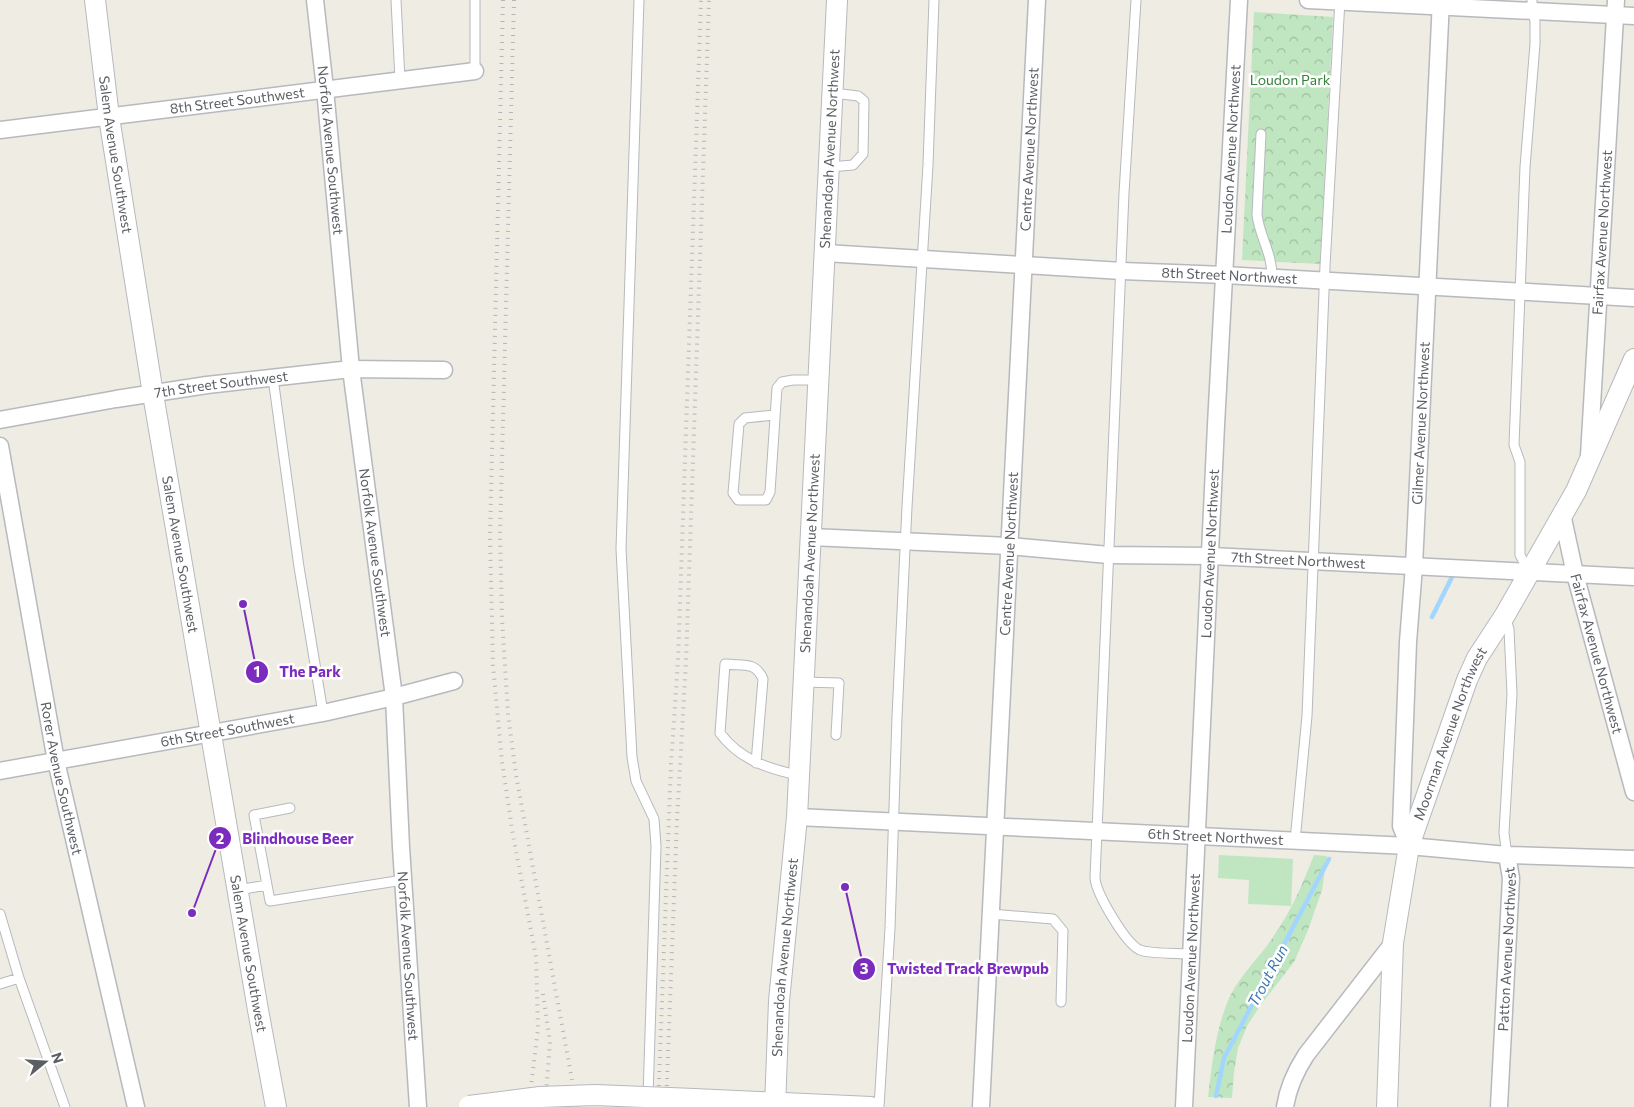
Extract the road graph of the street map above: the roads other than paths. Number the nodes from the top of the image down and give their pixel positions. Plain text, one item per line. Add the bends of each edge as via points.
1 (96, 0) edge
2 (315, 0) edge
3 (396, 0) edge
4 (475, 0) edge
5 (639, 0) edge
6 (837, 0) edge
7 (934, 0) edge
8 (1037, 0) edge
9 (1136, 0) edge
10 (1239, 0) edge
11 (1308, 0) edge
12 (1340, 1) edge
13 (1441, 3) edge
14 (1532, 5) edge
15 (1616, 7) edge
16 (1634, 16) edge
17 (475, 71) joint
18 (400, 80) junction
19 (325, 89) junction
20 (833, 93) junction
21 (109, 117) junction
22 (0, 130) edge
23 (1261, 134) dead end
24 (829, 166) junction
25 (825, 253) junction
26 (922, 258) junction
27 (1022, 265) junction
28 (1122, 271) junction
29 (1225, 275) junction
30 (1272, 277) junction
31 (1325, 280) junction
32 (1427, 287) junction
33 (1519, 292) junction
34 (1598, 296) junction
35 (1634, 298) edge
36 (1634, 359) edge
37 (351, 368) junction
38 (444, 370) dead end
39 (272, 378) junction
40 (818, 380) junction
41 (153, 394) junction
42 (775, 414) junction
43 (0, 420) edge
44 (0, 446) edge
45 (1588, 466) junction
46 (1562, 514) junction
47 (811, 537) junction
48 (906, 541) junction
49 (1009, 546) junction
50 (1109, 555) junction
51 (1210, 556) junction
52 (1314, 561) junction
53 (1414, 566) junction
54 (1529, 572) junction
55 (1575, 574) junction
56 (1634, 577) edge
57 (1505, 615) junction
58 (454, 681) dead end
59 (803, 682) junction
60 (394, 697) junction
61 (323, 713) junction
62 (211, 734) junction
63 (836, 735) dead end
64 (56, 761) junction
65 (756, 763) junction
66 (0, 771) edge
67 (798, 776) junction
68 (1634, 792) edge
69 (290, 808) dead end
70 (797, 817) junction
71 (895, 820) junction
72 (996, 825) junction
73 (1096, 830) junction
74 (1197, 836) junction
75 (1295, 841) junction
76 (1409, 846) junction
77 (1507, 855) junction
78 (1634, 859) edge
79 (403, 880) junction
80 (266, 885) junction
81 (238, 890) junction
82 (0, 914) edge
83 (991, 914) junction
84 (1393, 944) junction
85 (1191, 954) junction
86 (19, 978) junction
87 (0, 984) edge
88 (1061, 1002) dead end
89 (775, 1105) edge
90 (466, 1106) edge
91 (65, 1107) edge
92 (136, 1107) edge
93 (276, 1107) edge
94 (418, 1107) edge
95 (648, 1107) edge
96 (872, 1107) edge
97 (879, 1107) edge
98 (981, 1107) edge
99 (1184, 1107) edge
100 (1285, 1107) edge
101 (1388, 1107) edge
102 (1499, 1107) edge

1 - 21 street, Salem Avenue Southwest
2 - 19 street, Norfolk Avenue Southwest
3 - 18 lane
4 - 17 lane
5 - 95 lane via 622,549 632,757 636,780 654,819 656,846
6 - 20 street, Shenandoah Avenue Northwest
7 - 26 lane
8 - 27 street, Centre Avenue Northwest
9 - 28 lane
10 - 29 street, Loudon Avenue Northwest
11 - 12 street
12 - 13 street
12 - 31 lane
13 - 14 street
13 - 32 street, Gilmer Avenue Northwest
14 - 15 street
14 - 33 lane via 1535,44
15 - 16 street
15 - 34 street, Fairfax Avenue Northwest
17 - 18 street, 8th Street Southwest
18 - 19 street, 8th Street Southwest
19 - 21 street, 8th Street Southwest
19 - 37 street, Norfolk Avenue Southwest
20 - 24 street, Shenandoah Avenue Northwest
20 - 24 lane via 858,96 864,101 863,154 853,165
21 - 22 street, 8th Street Southwest
21 - 41 street, Salem Avenue Southwest
23 - 30 lane via 1257,215 1272,264
24 - 25 street, Shenandoah Avenue Northwest
25 - 26 street, 8th Street Northwest
25 - 40 street, Shenandoah Avenue Northwest
26 - 27 street, 8th Street Northwest
26 - 48 lane
27 - 28 street, 8th Street Northwest
27 - 49 street, Centre Avenue Northwest
28 - 29 street, 8th Street Northwest
28 - 50 lane
29 - 30 street, 8th Street Northwest
29 - 51 street, Loudon Avenue Northwest
30 - 31 street, 8th Street Northwest
31 - 32 street, 8th Street Northwest
31 - 52 lane
32 - 33 street, 8th Street Northwest
32 - 53 street, Gilmer Avenue Northwest
33 - 34 street, 8th Street Northwest
33 - 54 lane via 1514,445 1520,462 1520,555
34 - 35 street, 8th Street Northwest
34 - 45 street, Fairfax Avenue Northwest
36 - 45 street, Moorman Avenue Northwest
37 - 38 street, 7th Street Southwest
37 - 39 street, 7th Street Southwest
37 - 60 street, Norfolk Avenue Southwest
39 - 41 street, 7th Street Southwest
39 - 61 lane
40 - 42 lane via 782,382 777,388
40 - 47 street, Shenandoah Avenue Northwest
41 - 43 street, 7th Street Southwest
41 - 62 street, Salem Avenue Southwest
42 - 42 lane via 744,418 739,424 733,493 738,500 766,500 770,492
44 - 64 street, Rorer Avenue Southwest
45 - 46 street, Moorman Avenue Northwest
46 - 54 street, Moorman Avenue Northwest
46 - 55 street, Fairfax Avenue Northwest
47 - 48 street, 7th Street Northwest
47 - 59 street, Shenandoah Avenue Northwest
48 - 49 street, 7th Street Northwest
48 - 71 lane
49 - 50 street, 7th Street Northwest
49 - 72 street, Centre Avenue Northwest
50 - 51 street, 7th Street Northwest
50 - 73 lane
51 - 52 street, 7th Street Northwest
51 - 74 street, Loudon Avenue Northwest
52 - 53 street, 7th Street Northwest
52 - 75 lane via 1307,716
53 - 54 street, 7th Street Northwest
53 - 76 street, Gilmer Avenue Northwest via 1401,826
54 - 55 street, 7th Street Northwest
54 - 57 street, Moorman Avenue Northwest
55 - 56 street, 7th Street Northwest
55 - 68 street, Fairfax Avenue Northwest
57 - 76 street, Moorman Avenue Northwest via 1467,680
57 - 77 lane, Patton Avenue Northwest via 1512,667 1504,833
58 - 60 street, 6th Street Southwest
59 - 63 lane via 839,683
59 - 67 street, Shenandoah Avenue Northwest
60 - 61 street, 6th Street Southwest
60 - 79 street, Norfolk Avenue Southwest
61 - 62 street, 6th Street Southwest
62 - 64 street, 6th Street Southwest
62 - 81 street, Salem Avenue Southwest
64 - 66 street, 6th Street Southwest
64 - 92 street, Rorer Avenue Southwest
65 - 65 lane via 728,744 720,733 725,664 754,666 763,679
65 - 67 lane
67 - 70 street, Shenandoah Avenue Northwest
69 - 80 lane via 254,815
70 - 71 street, 6th Street Northwest
70 - 89 street, Shenandoah Avenue Northwest via 779,1001
71 - 72 street, 6th Street Northwest
71 - 97 lane
72 - 73 street, 6th Street Northwest
72 - 83 street, Centre Avenue Northwest
73 - 74 street, 6th Street Northwest
73 - 85 lane via 1096,885 1127,940 1142,951
74 - 75 street, 6th Street Northwest
74 - 85 street, Loudon Avenue Northwest
75 - 76 street, 6th Street Northwest
76 - 77 street, 6th Street Northwest
76 - 84 street, Moorman Avenue Northwest
77 - 78 street, 6th Street Northwest
77 - 102 street, Patton Avenue Northwest via 1511,878
79 - 80 lane via 270,902
79 - 94 street, Norfolk Avenue Southwest
80 - 81 lane
81 - 93 street, Salem Avenue Southwest
82 - 86 lane
83 - 88 lane via 1053,919 1063,931
83 - 98 street, Centre Avenue Northwest
84 - 100 street, Moorman Avenue Northwest via 1306,1055 1289,1088
84 - 101 street
85 - 99 street, Loudon Avenue Northwest
86 - 87 lane
86 - 91 lane
89 - 90 street, bridge via 595,1095 540,1097
89 - 96 street

